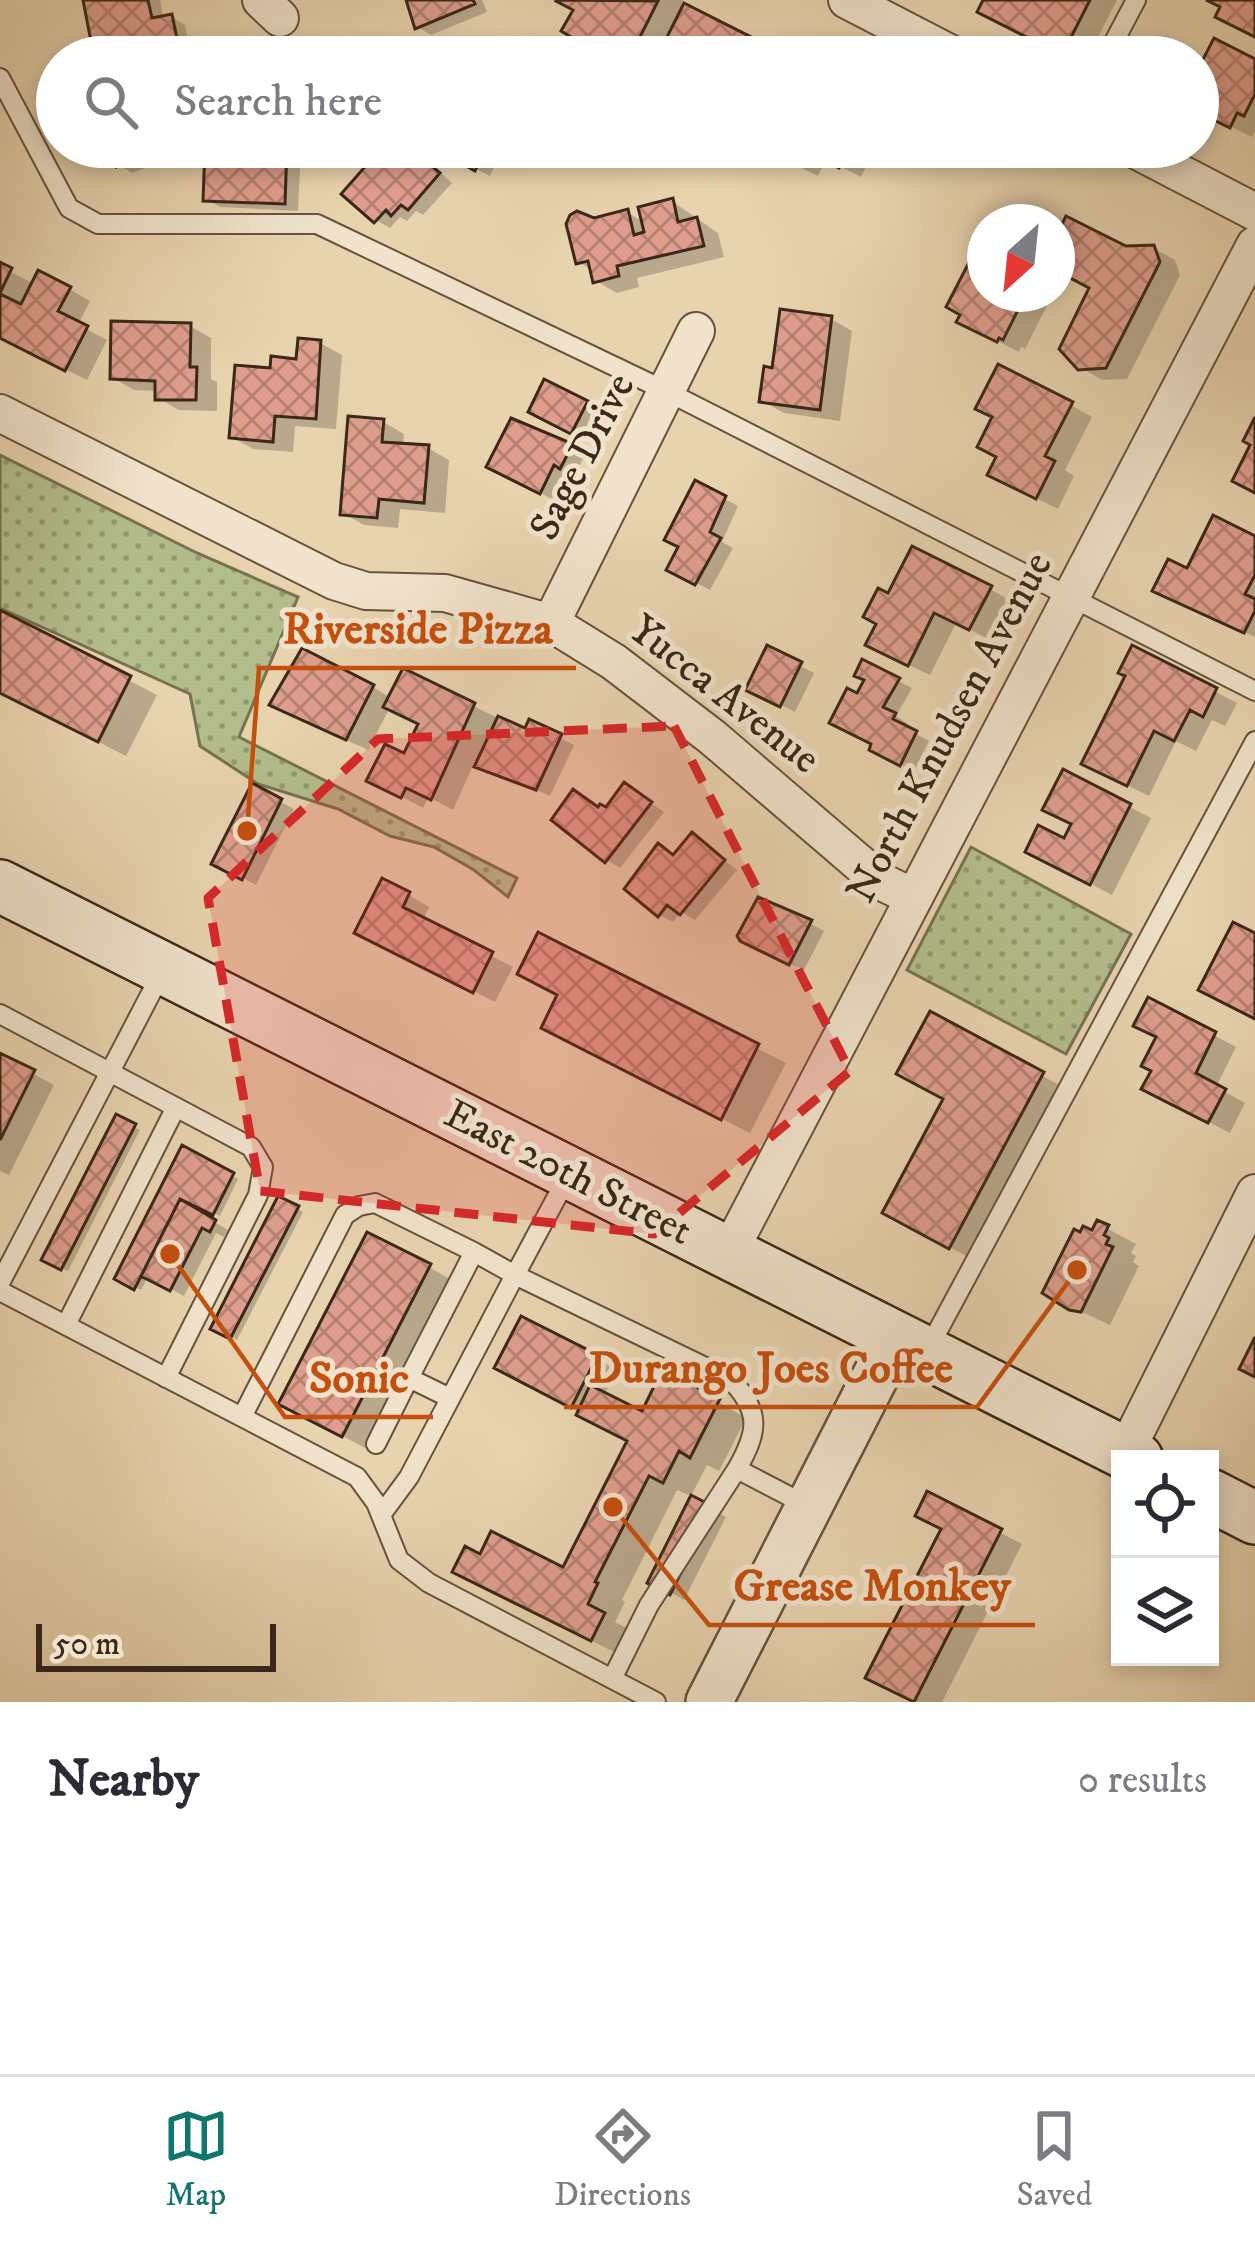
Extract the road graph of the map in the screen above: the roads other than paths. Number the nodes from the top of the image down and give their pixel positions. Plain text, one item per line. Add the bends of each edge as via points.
1 (847, 0) edge
2 (1136, 0) edge
3 (903, 13) edge
4 (931, 36) edge
5 (1117, 36) edge
6 (0, 78) edge
7 (36, 146) edge
8 (48, 168) edge
9 (1170, 168) edge
10 (1255, 212) edge
11 (1255, 245) edge
12 (696, 331) dead end
13 (666, 391) junction
14 (0, 413) edge
15 (1070, 596) junction
16 (551, 623) junction
17 (1255, 692) edge
18 (1255, 741) edge
19 (0, 886) edge
20 (913, 897) junction
21 (164, 969) junction
22 (0, 1014) edge
23 (110, 1072) junction
24 (176, 1107) junction
25 (569, 1174) junction
26 (1255, 1193) edge
27 (0, 1234) edge
28 (20, 1244) junction
29 (474, 1252) junction
30 (728, 1254) junction
31 (515, 1275) junction
32 (0, 1287) edge
33 (66, 1325) junction
34 (910, 1345) junction
35 (166, 1378) junction
36 (409, 1378) junction
37 (450, 1398) junction
38 (242, 1417) junction
39 (376, 1444) dead end
40 (1119, 1450) edge
41 (1134, 1450) edge
42 (737, 1469) junction
43 (1219, 1500) edge
44 (809, 1507) junction
45 (381, 1515) junction
46 (1255, 1518) edge
47 (612, 1679) junction
48 (656, 1702) edge
49 (709, 1702) edge

1 - 3 street
2 - 5 lane
3 - 4 street
6 - 7 lane
8 - 13 lane via 69,208 98,224 317,224
9 - 10 street
11 - 15 street, North Knudsen Avenue
12 - 13 street, Sage Drive
13 - 15 lane
13 - 16 street, Sage Drive
14 - 16 street, Yucca Avenue via 334,581 445,593
15 - 17 lane
15 - 20 street, North Knudsen Avenue
16 - 20 street, Yucca Avenue via 712,737 880,881
18 - 34 lane
19 - 21 main road, East 20th Street
20 - 30 street, North Knudsen Avenue
21 - 23 lane
21 - 25 main road, East 20th Street
22 - 23 lane
23 - 24 lane
23 - 28 lane
24 - 33 lane
24 - 35 lane via 250,1147 263,1167 258,1195
25 - 30 main road, East 20th Street
25 - 31 lane
26 - 41 street
27 - 28 lane
28 - 32 lane
29 - 31 lane
29 - 36 lane
29 - 38 lane via 375,1203 346,1215
30 - 34 main road, East 20th Street
31 - 37 lane
31 - 42 lane via 730,1379 754,1417 753,1442
32 - 33 lane
33 - 35 lane
34 - 40 main road, East 20th Street
34 - 44 street
35 - 38 lane
36 - 37 lane
36 - 39 lane
37 - 45 lane
38 - 45 lane via 357,1477
42 - 44 lane
42 - 47 lane via 649,1605
43 - 46 main road
44 - 49 street
45 - 47 lane via 399,1560 429,1583
47 - 48 lane

